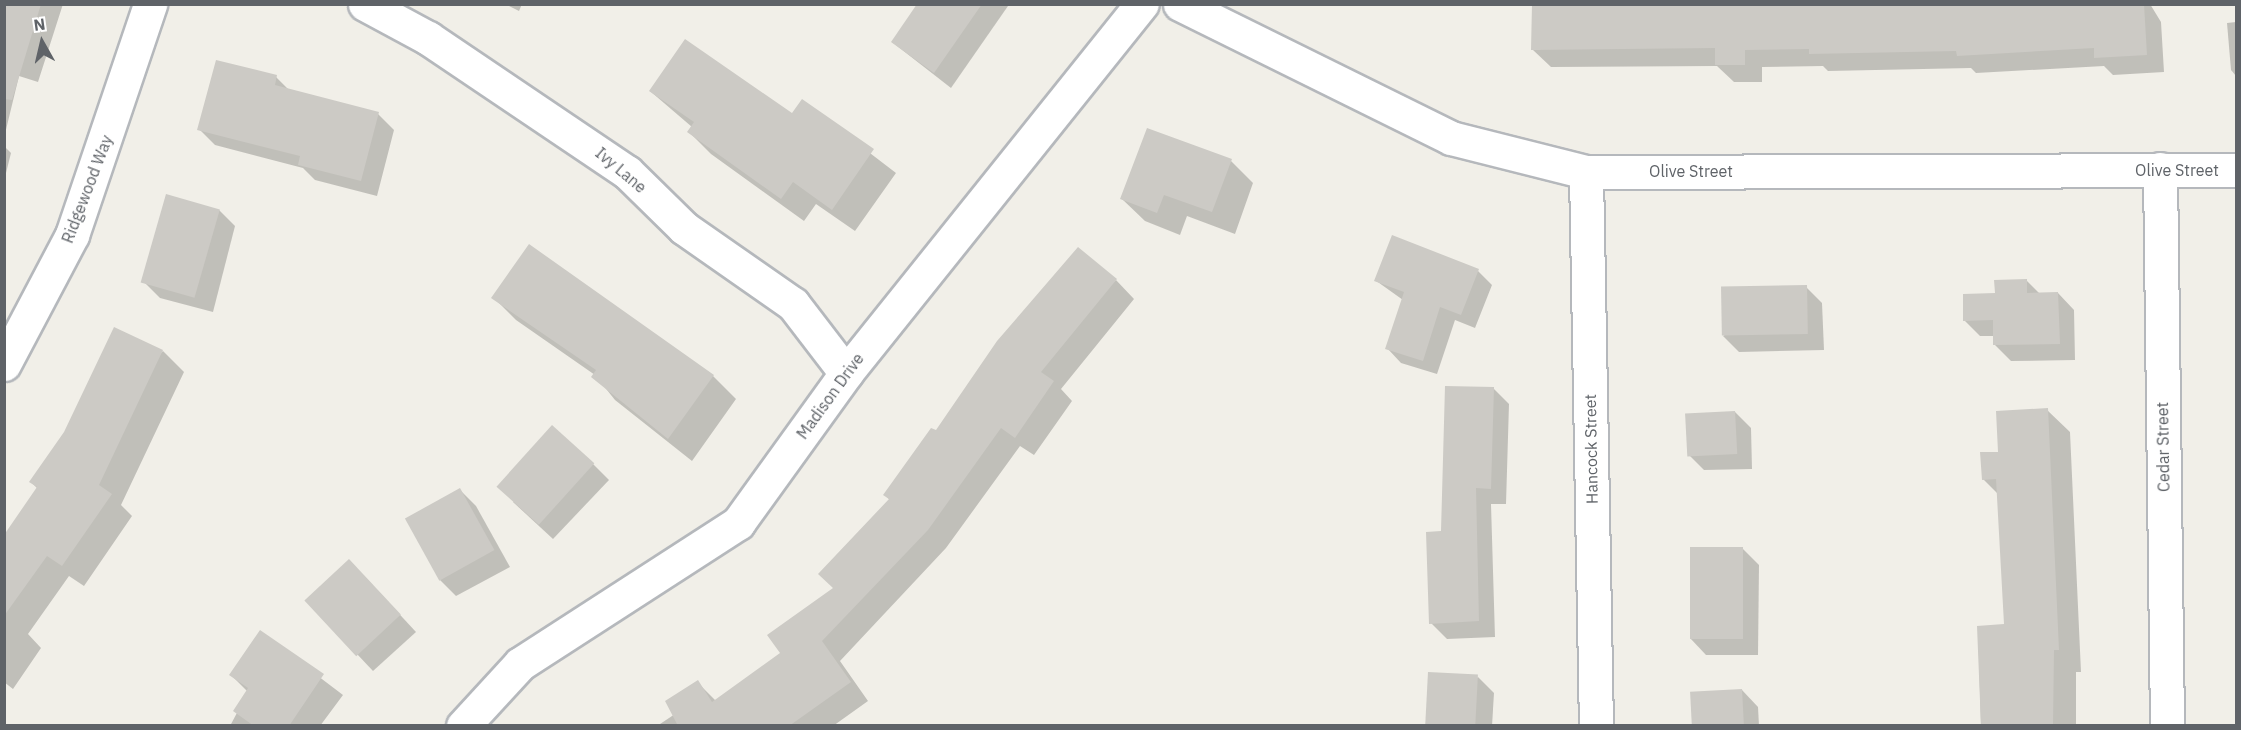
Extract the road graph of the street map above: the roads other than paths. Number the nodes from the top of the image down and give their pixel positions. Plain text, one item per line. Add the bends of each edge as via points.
1 (150, 4) edge
2 (365, 4) edge
3 (1143, 4) edge
4 (1180, 4) edge
5 (2160, 169) junction
6 (2236, 170) edge
7 (1586, 172) junction
8 (4, 364) edge
9 (846, 373) junction
10 (463, 726) edge
11 (1596, 726) edge
12 (2167, 726) edge

1 - 8 street, Ridgewood Way via 72,235
2 - 9 street, Ivy Lane via 448,51 627,171 684,228 793,304
3 - 9 street, Madison Drive
4 - 7 street, Olive Street via 1451,138
5 - 6 street, Olive Street
5 - 7 street, Olive Street
5 - 12 street, Cedar Street
7 - 11 street, Hancock Street
9 - 10 street, Madison Drive via 738,524 520,664

